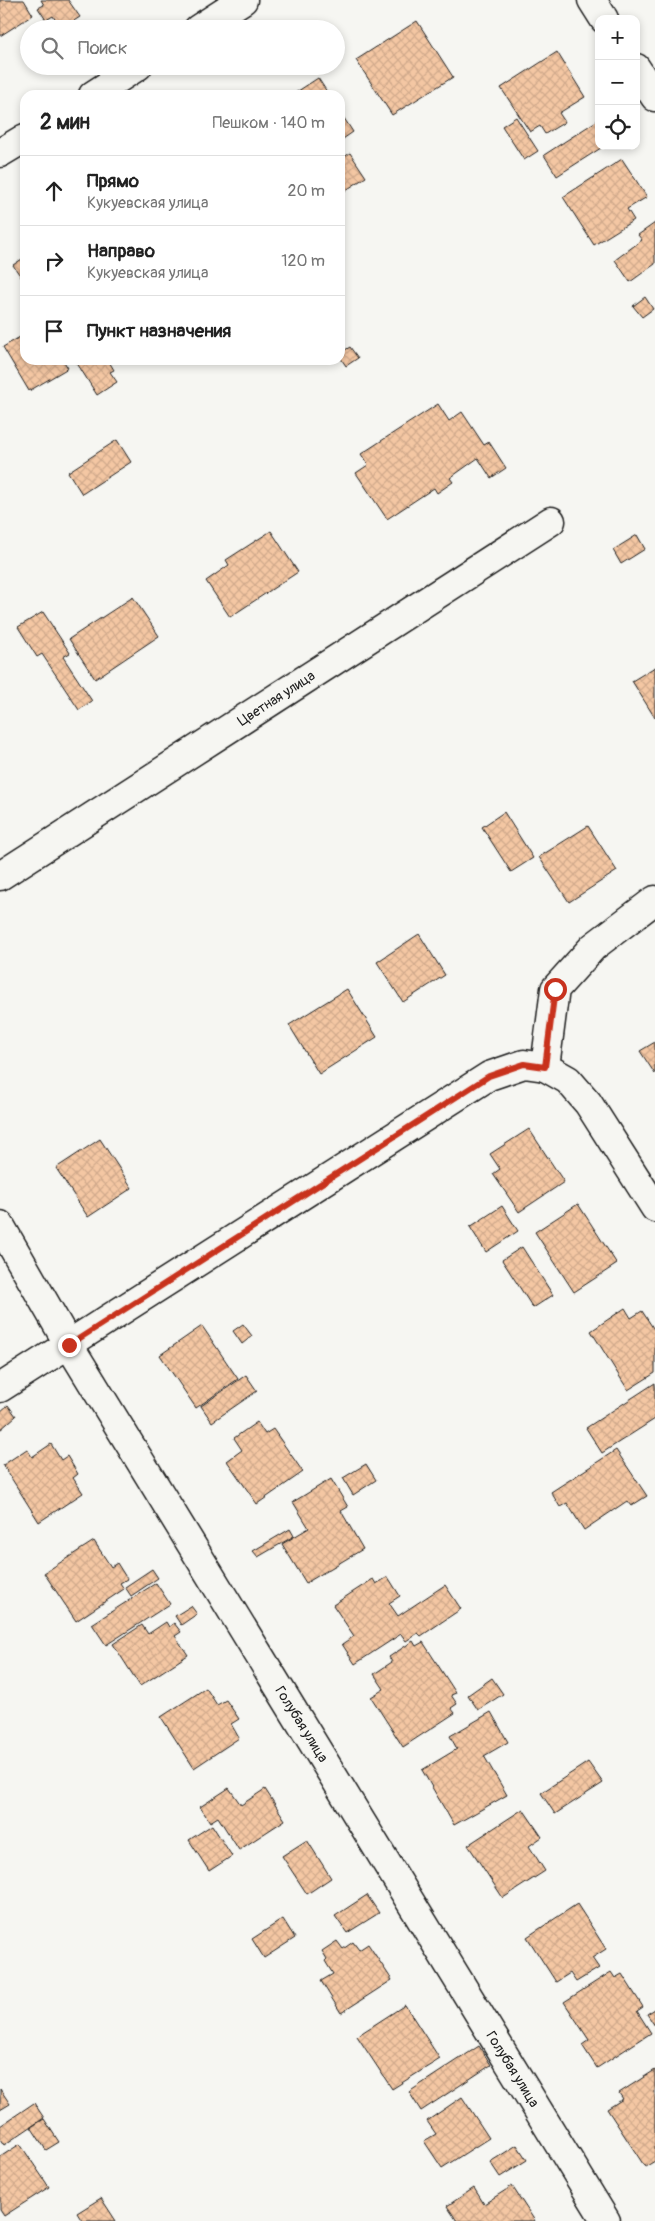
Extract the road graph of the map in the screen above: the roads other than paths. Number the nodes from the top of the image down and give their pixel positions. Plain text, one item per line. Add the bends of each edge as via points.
1 (243, 0) edge
2 (592, 0) edge
3 (601, 15) edge
4 (212, 20) edge
5 (640, 74) edge
6 (124, 75) edge
7 (101, 90) edge
8 (655, 97) edge
9 (20, 141) edge
10 (0, 153) edge
11 (551, 522) dead end
12 (0, 876) edge
13 (655, 900) edge
14 (545, 1067) junction
15 (655, 1208) edge
16 (0, 1225) edge
17 (69, 1345) junction
18 (0, 1388) edge
19 (606, 2221) edge

1 - 4 street
2 - 3 street
5 - 8 street
6 - 7 street
9 - 10 street
11 - 12 street, Цветная улица
13 - 14 street via 593,947 555,989
14 - 15 street via 568,1080 588,1103
14 - 17 street via 524,1064 489,1076
16 - 17 street, Голубая улица
17 - 18 street
17 - 19 street, Голубая улица

